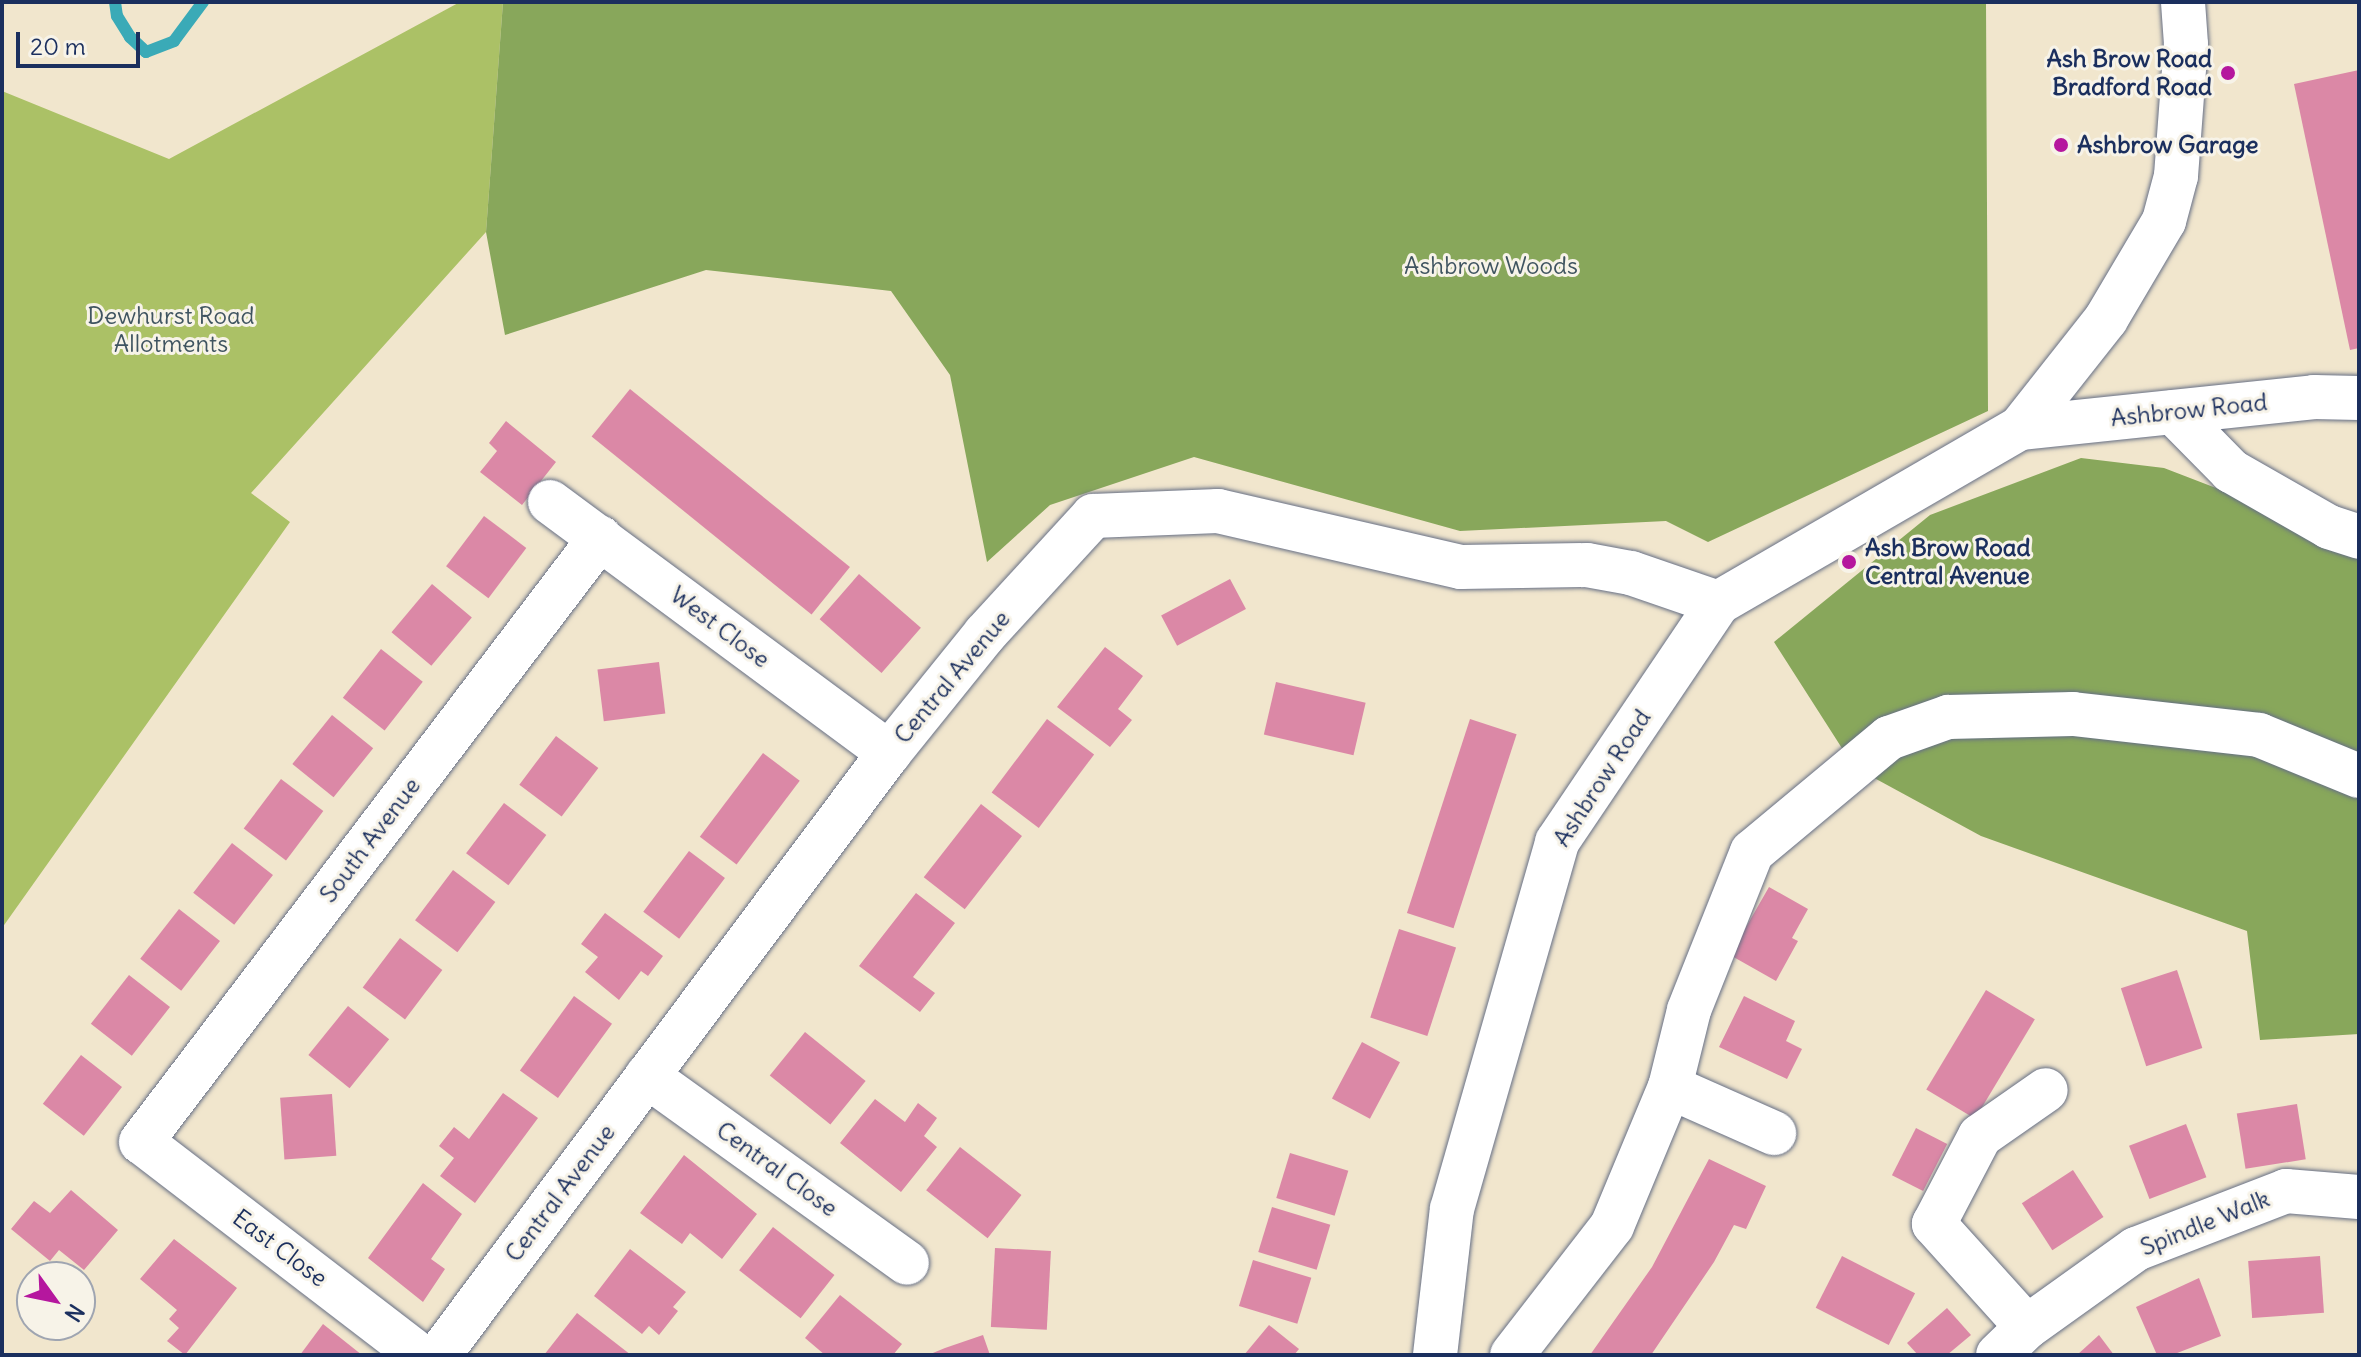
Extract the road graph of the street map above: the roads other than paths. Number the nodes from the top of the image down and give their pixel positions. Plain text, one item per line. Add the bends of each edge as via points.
1 (2183, 2) edge
2 (2359, 398) edge
3 (2173, 412) junction
4 (2020, 428) junction
5 (550, 502) dead end
6 (2359, 537) edge
7 (600, 538) junction
8 (1718, 603) junction
9 (889, 753) junction
10 (2359, 776) edge
11 (647, 1076) junction
12 (1670, 1087) junction
13 (2046, 1090) dead end
14 (1774, 1133) dead end
15 (141, 1142) joint
16 (2359, 1197) edge
17 (907, 1263) dead end
18 (2013, 1341) edge
19 (419, 1355) edge
20 (439, 1355) edge
21 (1435, 1355) edge
22 (1512, 1355) edge

1 - 4 street, Ashbrow Road via 2186,44 2176,176 2164,221 2106,319
2 - 3 street, Ashbrow Road via 2314,397
3 - 4 street, Ashbrow Road
3 - 6 street via 2231,471 2329,527
4 - 8 street, Ashbrow Road
5 - 7 street, West Close
7 - 9 street, West Close
7 - 15 street, South Avenue
8 - 9 street, Central Avenue via 1631,573 1587,565 1461,567 1218,511 1093,516 985,634
8 - 21 street, Ashbrow Road via 1557,842 1452,1209
9 - 11 street, Central Avenue
10 - 12 street via 2259,735 2073,714 1948,717 1889,738 1752,852 1689,1010
11 - 17 street, Central Close
11 - 20 street, Central Avenue
12 - 14 street
12 - 22 street via 1612,1226
13 - 18 street, Spindle Walk via 1980,1136 1934,1224
15 - 19 street, East Close
16 - 18 street, Spindle Walk via 2286,1191 2136,1249

